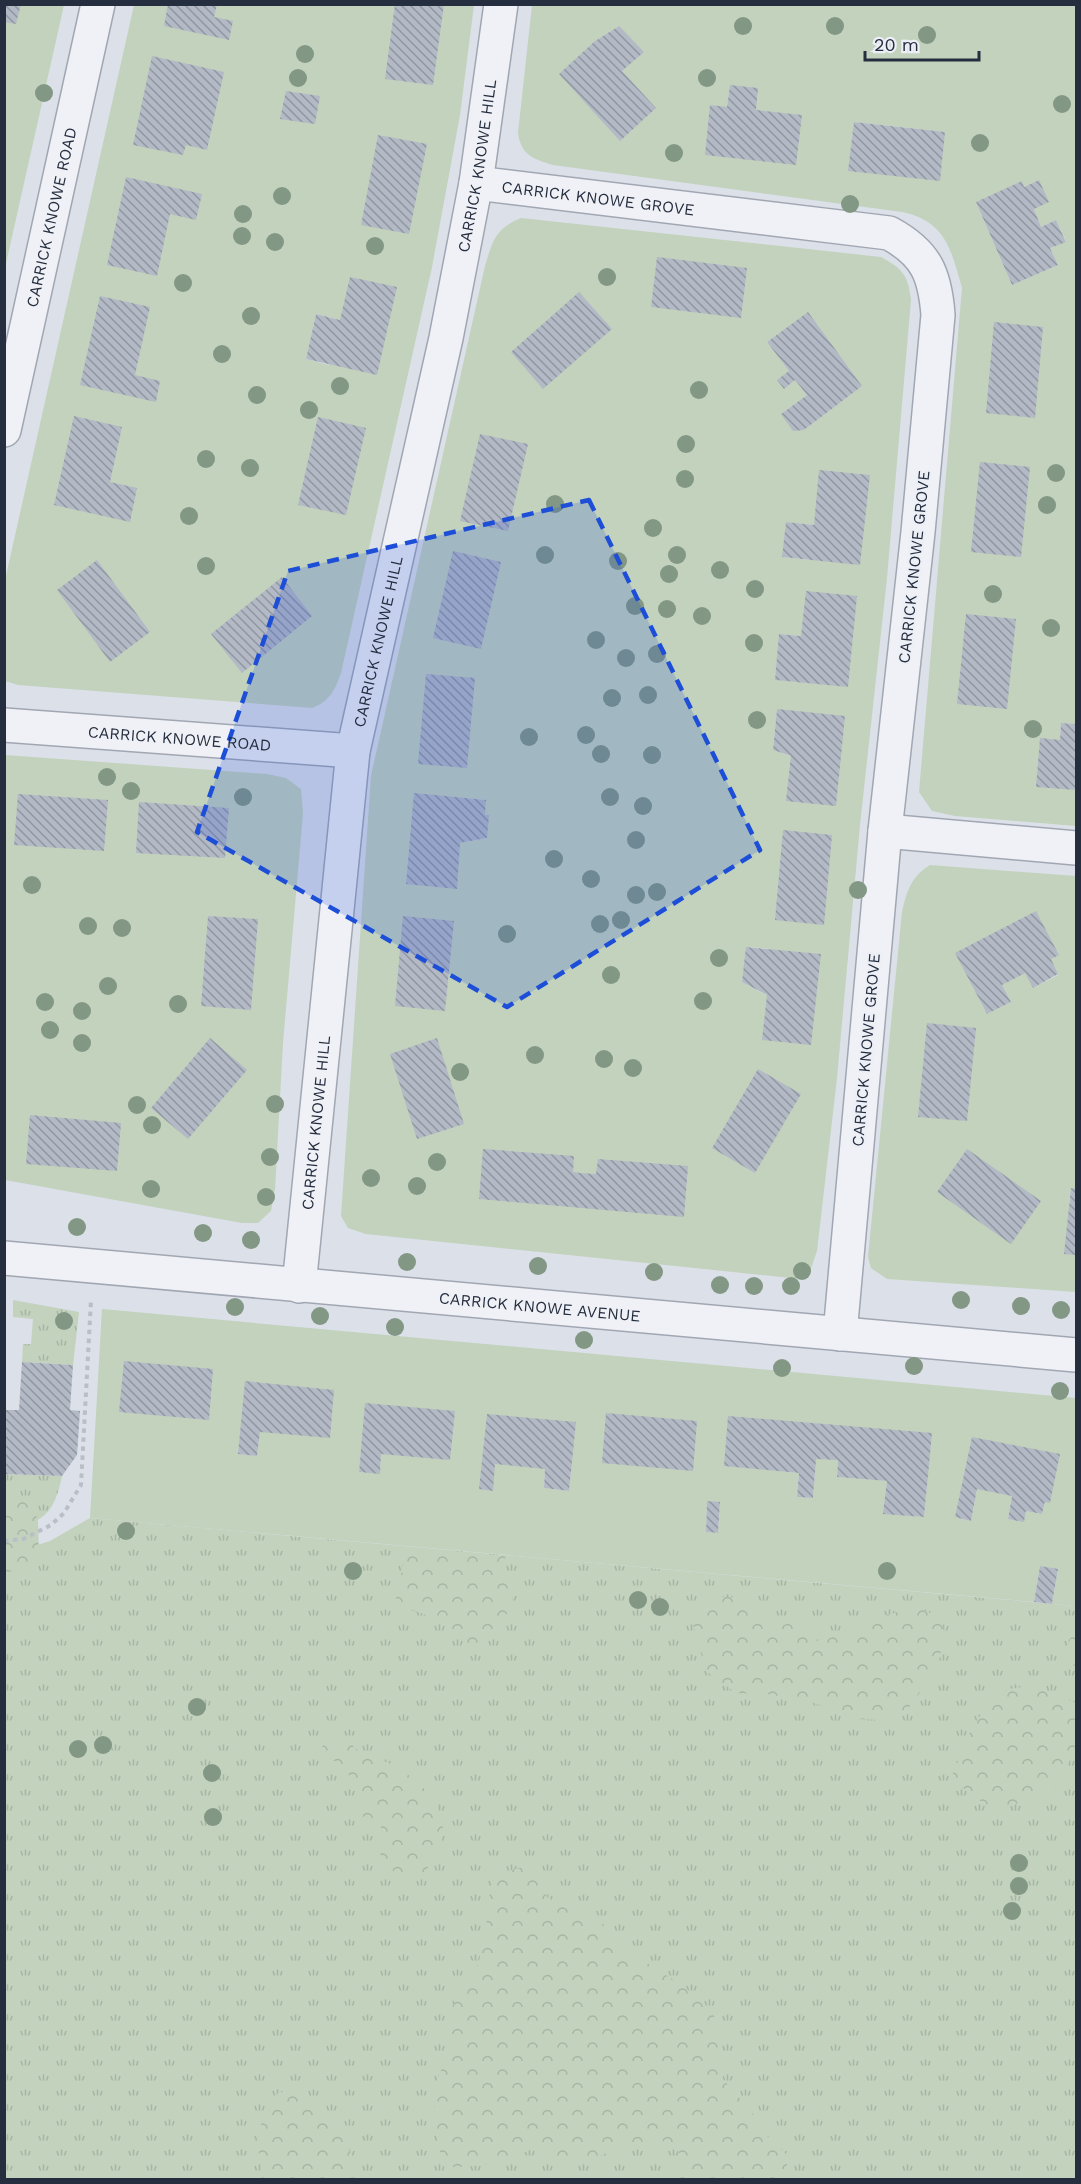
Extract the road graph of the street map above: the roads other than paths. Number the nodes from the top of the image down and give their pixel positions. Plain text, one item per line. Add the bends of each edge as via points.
1 (98, 4) edge
2 (501, 4) edge
3 (476, 183) junction
4 (4, 430) edge
5 (4, 725) edge
6 (352, 751) junction
7 (885, 831) junction
8 (1077, 848) edge
9 (4, 1258) edge
10 (299, 1286) junction
11 (840, 1334) junction
12 (1077, 1355) edge

1 - 4 street, CARRICK KNOWE ROAD
2 - 3 street, CARRICK KNOWE HILL
3 - 6 street, CARRICK KNOWE HILL via 446,338
3 - 7 street, CARRICK KNOWE GROVE via 889,232 915,251 926,265 936,286 938,315
5 - 6 street, CARRICK KNOWE ROAD
6 - 10 street, CARRICK KNOWE HILL
7 - 8 street
7 - 11 street, CARRICK KNOWE GROVE
9 - 10 street, CARRICK KNOWE AVENUE
10 - 11 street, CARRICK KNOWE AVENUE
11 - 12 street, CARRICK KNOWE AVENUE

